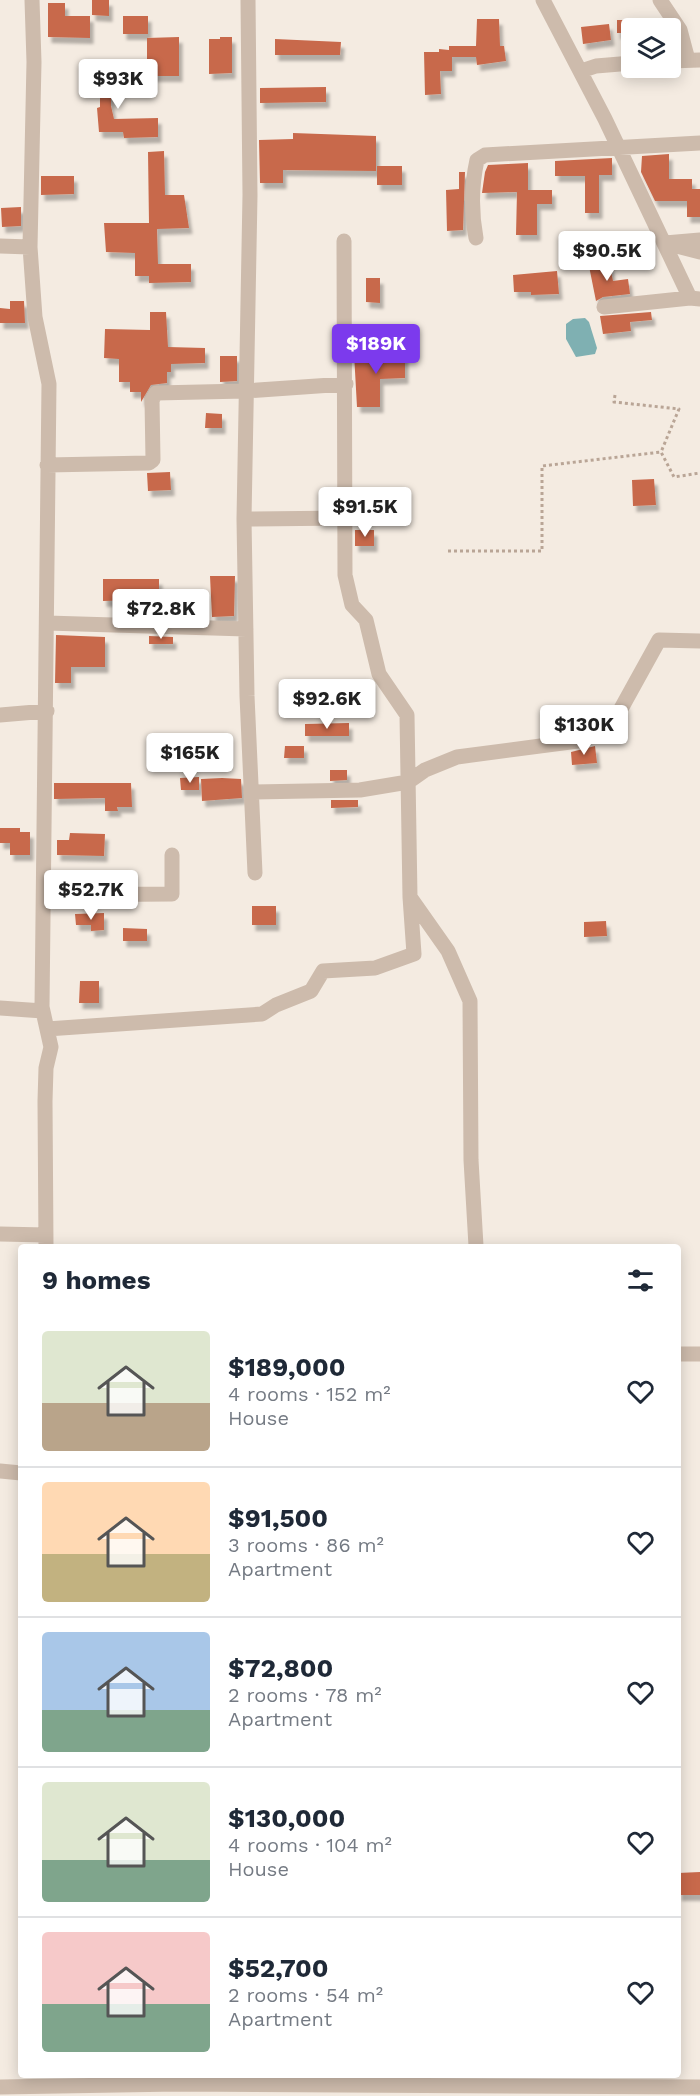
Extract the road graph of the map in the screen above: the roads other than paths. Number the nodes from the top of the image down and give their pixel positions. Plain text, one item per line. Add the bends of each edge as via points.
1 (32, 0) edge
2 (248, 0) edge
3 (543, 0) edge
4 (660, 0) edge
5 (694, 60) edge
6 (621, 64) edge
7 (581, 71) junction
8 (700, 143) edge
9 (618, 146) junction
10 (477, 238) dead end
11 (700, 240) edge
12 (344, 241) dead end
13 (664, 243) junction
14 (0, 246) edge
15 (30, 247) junction
16 (700, 252) edge
17 (695, 298) edge
18 (604, 307) dead end
19 (346, 384) junction
20 (245, 391) junction
21 (47, 465) junction
22 (346, 518) junction
23 (244, 519) junction
24 (47, 623) junction
25 (246, 629) junction
26 (700, 641) edge
27 (46, 711) junction
28 (0, 715) edge
29 (408, 782) junction
30 (251, 792) junction
31 (172, 855) dead end
32 (255, 873) dead end
33 (45, 895) junction
34 (411, 897) junction
35 (0, 1008) edge
36 (43, 1011) junction
37 (47, 1029) junction
38 (0, 1234) edge
39 (46, 1241) edge
40 (476, 1244) edge
41 (681, 1354) edge
42 (700, 1354) edge
43 (0, 1471) edge
44 (18, 1473) edge
45 (45, 2080) edge
46 (104, 2080) edge
47 (291, 2080) edge
48 (489, 2085) edge
49 (0, 2087) edge
50 (700, 2087) edge

1 - 15 street
2 - 20 street via 250,195
3 - 7 street
4 - 5 street
6 - 7 street
7 - 9 street
8 - 9 street
9 - 10 street via 485,155 477,160 472,215
9 - 13 street
11 - 13 street
12 - 19 street
13 - 16 street
13 - 17 street
14 - 15 street
15 - 21 street via 35,317 49,384
17 - 18 street
19 - 20 street
19 - 22 street
20 - 21 street via 156,393 153,460 149,463
20 - 23 street
21 - 24 street
22 - 23 street
22 - 29 street via 347,585 352,604 366,620 379,674 406,715
23 - 25 street
24 - 25 street
24 - 27 street
25 - 30 street
26 - 29 street via 658,640 617,716 599,733 578,741 457,757
27 - 28 street
27 - 33 street
29 - 30 street via 360,790
29 - 34 street
30 - 32 street
31 - 33 street via 172,894
33 - 36 street
34 - 37 street via 414,954 375,968 323,971 311,991 262,1014
34 - 40 street via 448,951 470,1001
35 - 36 street
36 - 37 street
37 - 39 street via 51,1047 46,1068
38 - 39 street
41 - 42 street
43 - 44 street
45 - 46 street
45 - 49 street
46 - 47 street
47 - 48 street
48 - 50 street

